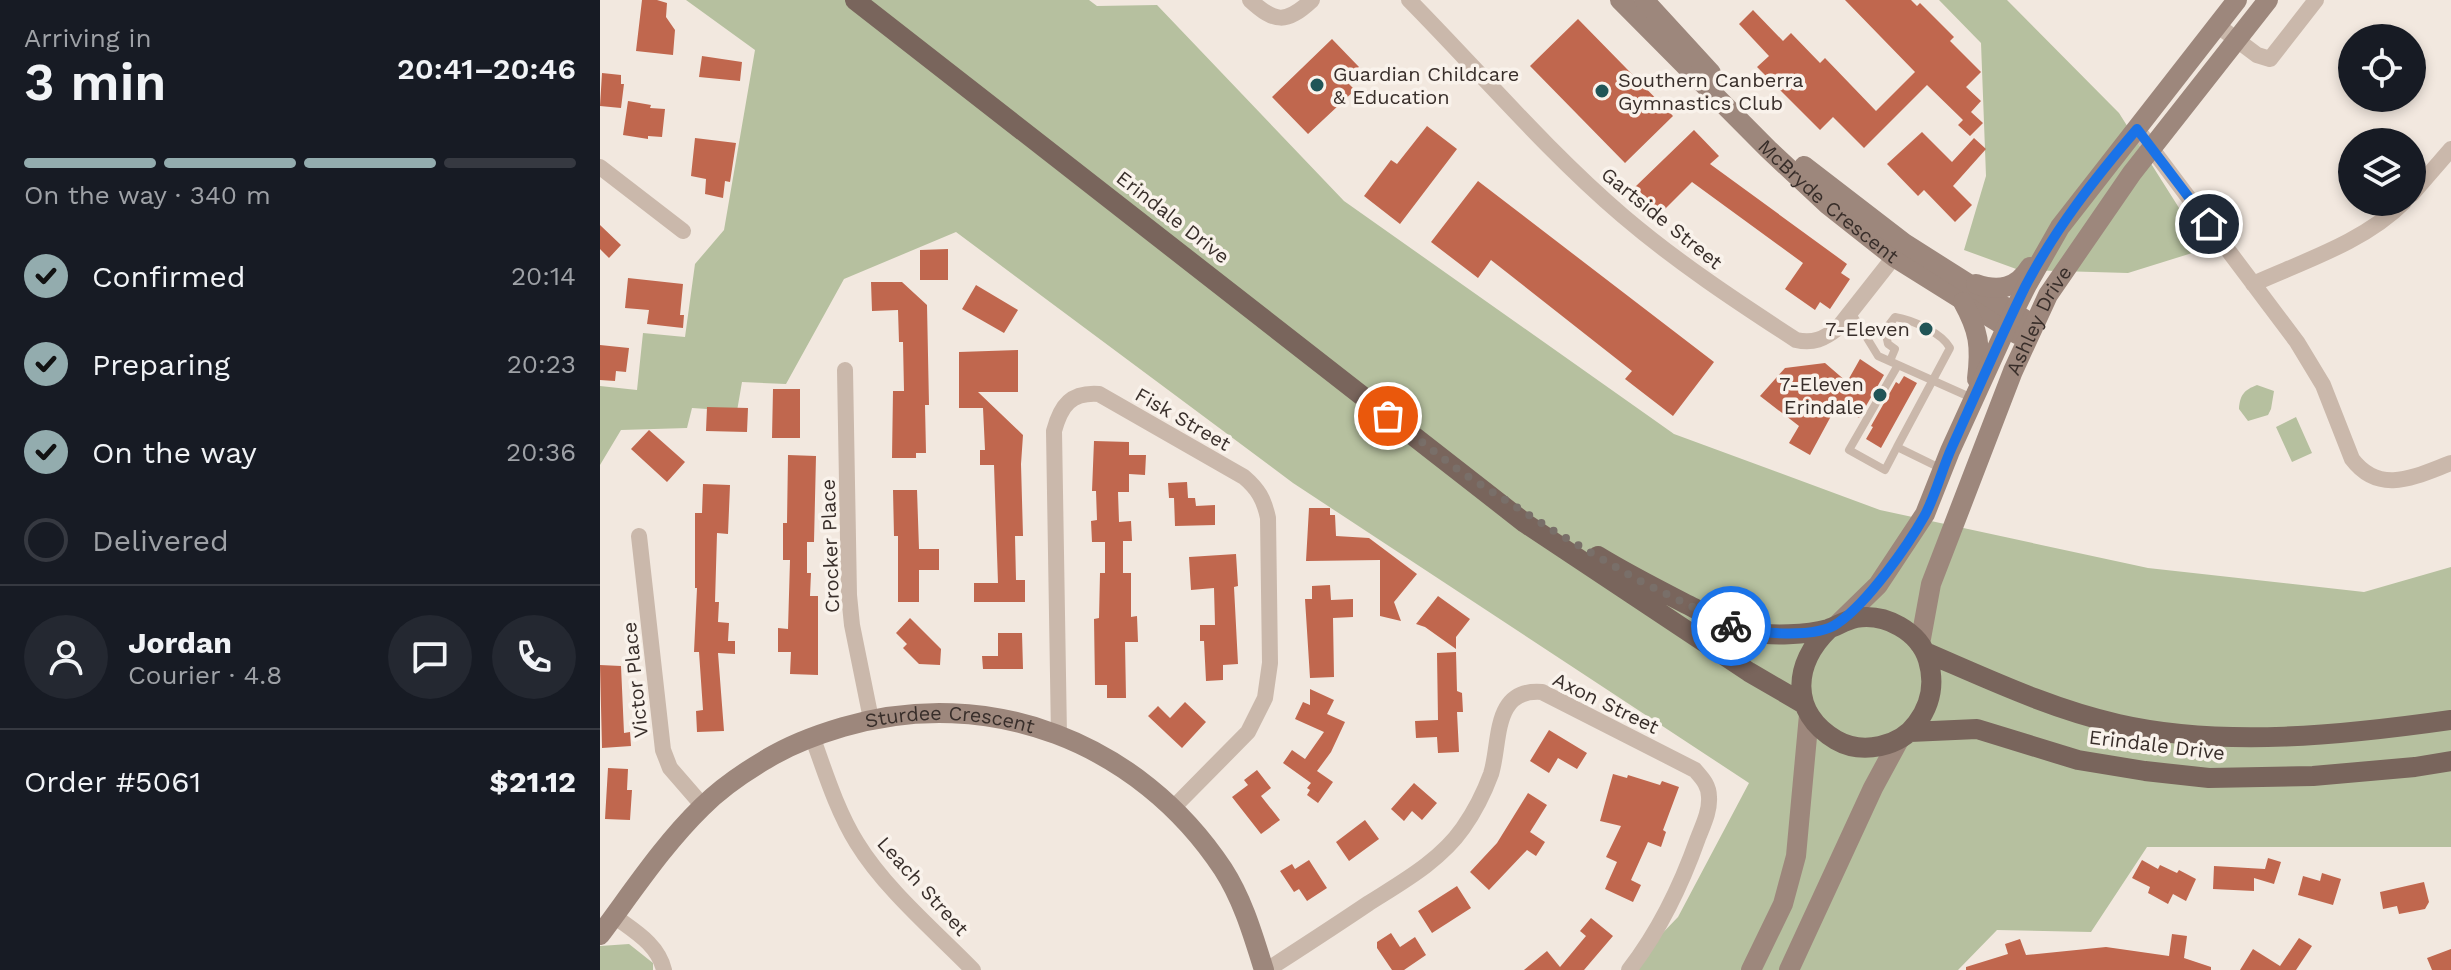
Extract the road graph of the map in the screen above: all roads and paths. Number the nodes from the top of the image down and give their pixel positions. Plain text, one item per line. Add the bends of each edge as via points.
1 (855, 0) edge
2 (1250, 0) edge
3 (1312, 0) edge
4 (1409, 0) edge
5 (1620, 0) edge
6 (1644, 0) edge
7 (2237, 0) edge
8 (2268, 0) edge
9 (2316, 0) edge
10 (2217, 25) junction
11 (2236, 39) junction
12 (1735, 106) junction
13 (2137, 129) junction
14 (2151, 148) junction
15 (2451, 149) edge
16 (600, 167) edge
17 (2426, 178) edge
18 (2388, 216) edge
19 (683, 231) dead end
20 (2050, 246) junction
21 (1899, 250) junction
22 (2253, 284) junction
23 (1961, 289) junction
24 (1851, 312) junction
25 (2010, 320) junction
26 (2031, 333) junction
27 (1894, 363) junction
28 (845, 370) dead end
29 (1934, 381) junction
30 (1975, 397) junction
31 (1897, 447) junction
32 (2451, 463) edge
33 (1976, 468) junction
34 (1943, 469) junction
35 (1461, 472) junction
36 (639, 536) dead end
37 (1834, 626) junction
38 (1923, 648) junction
39 (1807, 710) junction
40 (871, 719) junction
41 (2451, 720) edge
42 (812, 736) junction
43 (1059, 736) junction
44 (1904, 736) junction
45 (2451, 761) edge
46 (703, 806) junction
47 (1172, 809) junction
48 (614, 916) junction
49 (600, 935) edge
50 (664, 970) edge
51 (973, 970) edge
52 (1265, 970) edge
53 (1629, 970) edge
54 (1751, 970) edge
55 (1789, 970) edge

1 - 35 main road, Erindale Drive
2 - 3 street via 1276,18 1299,12
4 - 24 street, Gartside Street via 1577,174 1720,291 1806,342 1828,336
5 - 12 street, McBryde Crescent
6 - 12 street, McBryde Crescent
7 - 10 street, Ashley Drive
8 - 11 street, Ashley Drive
9 - 11 street via 2270,59
10 - 11 street
10 - 13 street, Ashley Drive
11 - 14 street, Ashley Drive
12 - 21 street, McBryde Crescent via 1783,155 1858,210
13 - 14 street
13 - 20 street, Ashley Drive
14 - 22 street
14 - 26 street, Ashley Drive via 2048,295
15 - 17 street
16 - 19 street
18 - 22 street via 2350,240
20 - 23 street via 2005,289
20 - 25 street, Ashley Drive
21 - 23 street, McBryde Crescent
21 - 24 street, Gartside Street
22 - 32 street via 2323,385 2358,466 2372,477 2390,481
23 - 25 street, McBryde Crescent
23 - 30 street via 1980,341
24 - 27 lane via 1878,356
25 - 26 street, McBryde Crescent
25 - 30 street, Ashley Drive
26 - 33 street, Ashley Drive
27 - 29 lane
27 - 29 lane via 1895,349 1885,330 1895,317 1905,318 1950,348
27 - 31 lane via 1849,450 1885,470
28 - 40 street, Crocker Place via 849,595
29 - 30 lane
29 - 31 lane
30 - 34 street, Ashley Drive
31 - 34 lane
33 - 34 street
33 - 38 street, Ashley Drive via 1931,584
34 - 37 street, Ashley Drive via 1925,514 1878,585
35 - 37 main road, Erindale Drive via 1638,580 1724,623 1778,634
35 - 39 main road, Erindale Drive via 1538,531
36 - 46 street, Victor Place via 663,750 670,768
37 - 38 main road via 1856,618 1883,620 1908,631
37 - 39 main road via 1815,641 1806,657 1801,675
38 - 41 main road, Erindale Drive via 2047,703 2153,731 2283,736
38 - 44 main road via 1931,696
39 - 44 main road via 1820,729 1858,747 1880,747
39 - 54 street via 1796,856 1783,904
40 - 42 street, Sturdee Crescent
40 - 43 street, Sturdee Crescent via 957,712 1004,718
42 - 46 street, Sturdee Crescent via 750,769
42 - 51 street, Leach Street via 857,843 879,874
43 - 47 street, Sturdee Crescent via 1125,769
43 - 47 street, Fisk Street via 1054,431 1058,414 1069,401 1084,393 1099,394 1244,477 1256,487 1268,518 1270,663 1265,698 1248,732
44 - 45 main road, Erindale Drive via 1977,729 2078,760 2209,778 2313,776
44 - 55 street via 1873,788
46 - 48 street, Sturdee Crescent
47 - 52 street, Sturdee Crescent via 1224,871 1246,913
48 - 49 street, Sturdee Crescent
48 - 50 street via 650,943
52 - 53 street, Axon Street via 1416,873 1452,842 1485,787 1499,721 1507,706 1532,691 1695,770 1707,784 1708,811 1682,883

